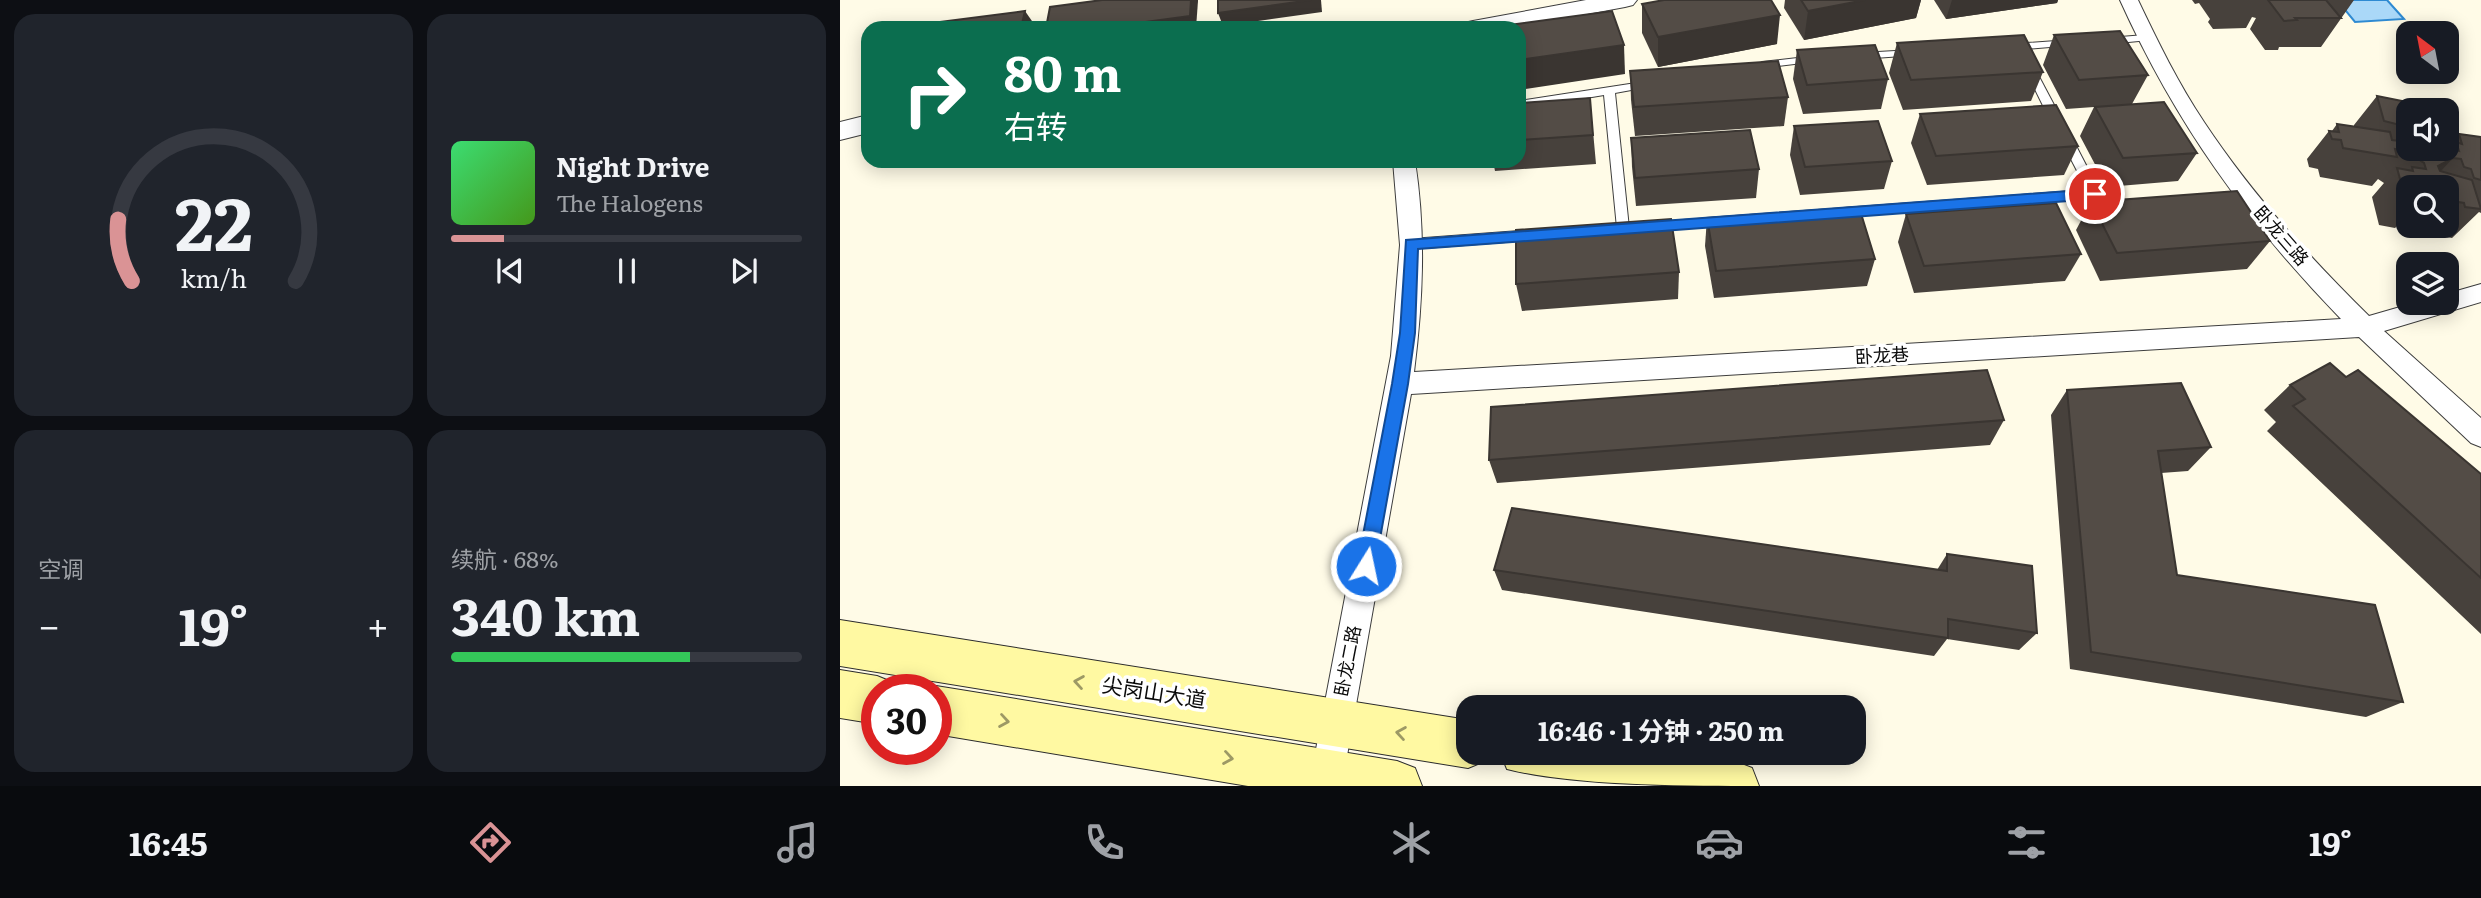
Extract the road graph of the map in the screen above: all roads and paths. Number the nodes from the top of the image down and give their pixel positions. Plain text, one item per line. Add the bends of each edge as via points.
1 (1625, 0) edge
2 (2129, 0) edge
3 (1511, 21) edge
4 (2144, 38) junction
5 (2094, 41) edge
6 (2081, 42) edge
7 (2018, 46) junction
8 (2004, 47) edge
9 (1922, 52) edge
10 (1853, 57) edge
11 (1826, 58) edge
12 (1744, 68) edge
13 (1663, 81) edge
14 (1609, 90) junction
15 (1526, 104) edge
16 (861, 126) edge
17 (840, 131) edge
18 (1405, 168) edge
19 (1831, 213) edge
20 (1734, 220) edge
21 (1544, 234) edge
22 (1411, 244) junction
23 (2481, 293) edge
24 (2364, 327) junction
25 (1400, 384) junction
26 (2481, 435) edge
27 (840, 643) edge
28 (840, 694) edge
29 (861, 697) edge
30 (952, 713) edge
31 (1337, 723) junction
32 (1456, 742) edge
33 (1604, 765) edge
34 (1326, 780) edge
35 (1397, 786) edge
36 (1734, 786) edge

1 - 3 street
2 - 4 street, 卧龙三路
4 - 5 lane
4 - 24 street, 卧龙三路 via 2202,138 2245,195
6 - 7 lane
7 - 8 lane
7 - 19 lane via 2095,194
9 - 10 lane
11 - 12 lane
13 - 14 lane
14 - 15 lane
14 - 20 lane via 1617,229
16 - 17 street
18 - 22 street, 卧龙二路
21 - 22 lane
22 - 25 street, 卧龙二路
23 - 24 street, 卧龙巷
24 - 25 street, 卧龙巷
24 - 26 street, 卧龙三路
25 - 31 street, 卧龙二路
31 -> 27 main road, 尖岗山大道
28 - 29 main road
30 -> 34 main road
32 -> 31 main road, 尖岗山大道
31 - 34 street, 卧龙二路
33 - 36 main road
34 - 35 main road

